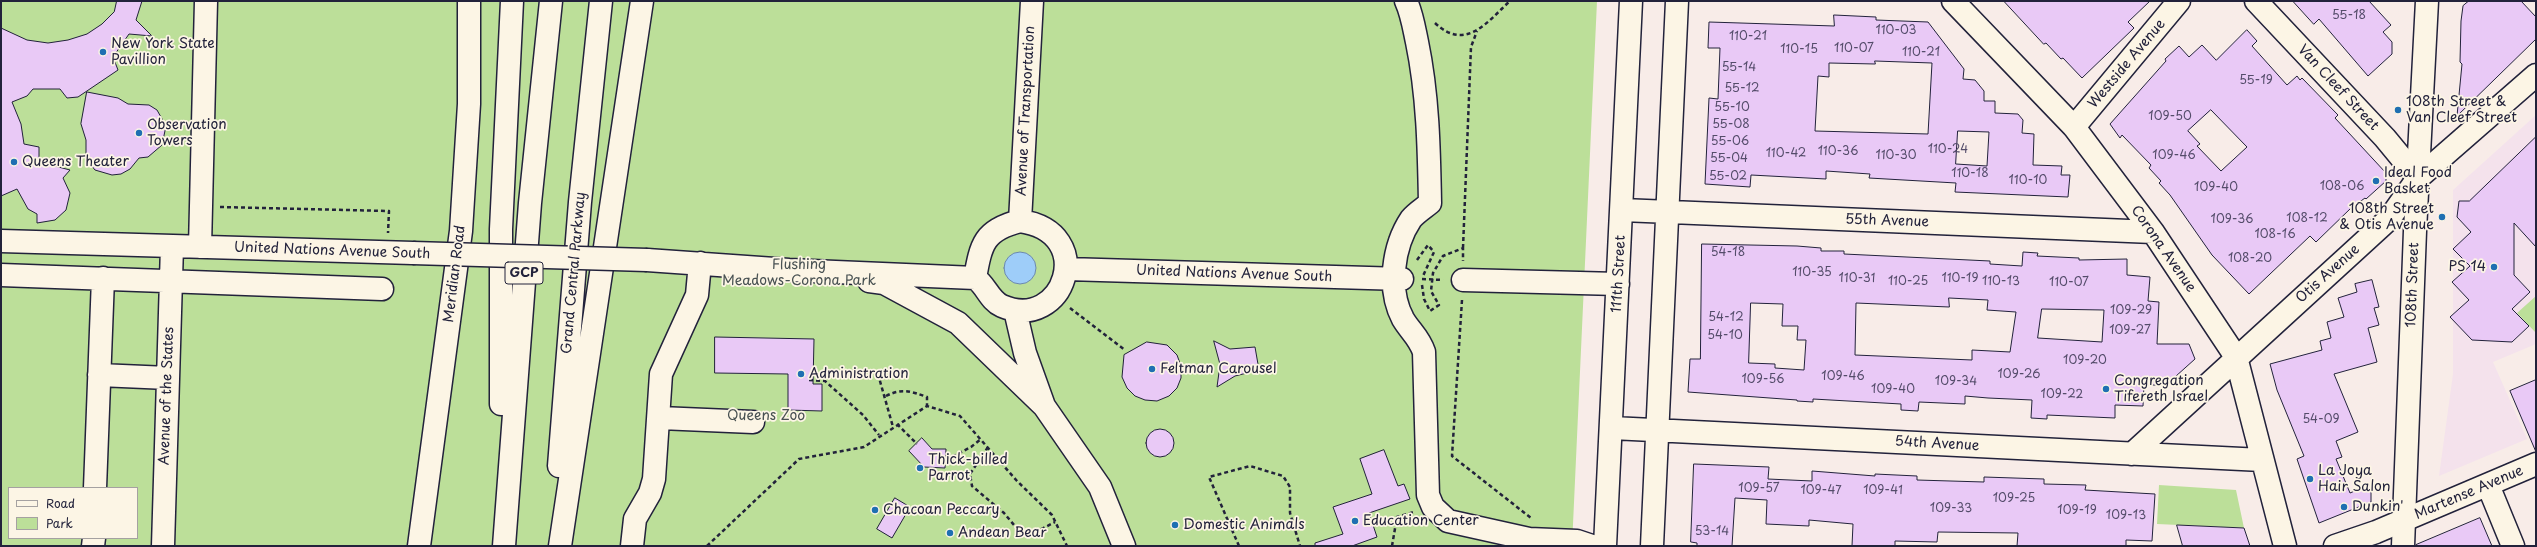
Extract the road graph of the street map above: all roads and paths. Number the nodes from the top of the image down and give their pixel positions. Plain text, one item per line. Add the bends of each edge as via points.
1 (206, 1) edge
2 (469, 1) edge
3 (512, 1) edge
4 (551, 1) edge
5 (601, 1) edge
6 (642, 1) edge
7 (1032, 1) edge
8 (1406, 1) edge
9 (1510, 1) edge
10 (1631, 1) edge
11 (1677, 1) edge
12 (1953, 1) edge
13 (2179, 1) edge
14 (2256, 1) edge
15 (2427, 1) edge
16 (1432, 21) dead end
17 (1477, 31) junction
18 (2536, 75) edge
19 (2074, 127) junction
20 (2418, 178) junction
21 (202, 206) junction
22 (1622, 210) junction
23 (389, 212) dead end
24 (1667, 212) junction
25 (1020, 221) junction
26 (2153, 232) junction
27 (1, 241) edge
28 (172, 246) junction
29 (200, 247) junction
30 (1463, 248) junction
31 (700, 264) junction
32 (1067, 269) junction
33 (789, 270) junction
34 (1, 275) edge
35 (103, 278) junction
36 (975, 278) junction
37 (1407, 279) junction
38 (1432, 280) junction
39 (1463, 280) junction
40 (171, 281) junction
41 (1618, 284) junction
42 (382, 289) dead end
43 (1054, 296) junction
44 (1015, 310) junction
45 (1125, 350) dead end
46 (2236, 357) junction
47 (878, 374) dead end
48 (99, 375) junction
49 (168, 378) junction
50 (809, 380) dead end
51 (886, 396) junction
52 (927, 406) junction
53 (1044, 406) junction
54 (660, 418) junction
55 (753, 422) dead end
56 (897, 424) junction
57 (893, 427) junction
58 (1612, 428) junction
59 (1657, 431) junction
60 (879, 435) junction
61 (981, 439) junction
62 (917, 444) dead end
63 (988, 447) junction
64 (2132, 454) junction
65 (946, 460) dead end
66 (2262, 460) junction
67 (2536, 464) edge
68 (2488, 485) junction
69 (95, 487) edge
70 (1432, 507) junction
71 (1535, 521) dead end
72 (2404, 521) junction
73 (1055, 522) junction
74 (1584, 544) edge
75 (2287, 545) edge
76 (163, 546) edge
77 (419, 546) edge
78 (500, 546) edge
79 (504, 546) edge
80 (554, 546) edge
81 (560, 546) edge
82 (632, 546) edge
83 (707, 546) edge
84 (1067, 546) edge
85 (1124, 546) edge
86 (1239, 546) edge
87 (1300, 546) edge
88 (1392, 546) edge
89 (1605, 546) edge
90 (1652, 546) edge
91 (2334, 546) edge
92 (2403, 546) edge
93 (2514, 546) edge

1 - 21 main road
2 - 77 main road, Meridian Road via 469,104 461,231
3 - 78 main road via 502,230
4 - 79 main road, GCP via 529,218
5 - 80 main road, Grand Central Parkway via 571,304
6 - 81 main road
7 - 25 main road, Avenue of Transportation
8 - 37 main road via 1411,11 1423,70 1430,203 1412,218 1402,236
9 - 17 path
10 - 22 main road, 111th Street
11 - 24 main road
12 - 19 main road, Corona Avenue
13 - 19 main road, Westside Avenue
14 - 20 main road, Van Cleef Street via 2379,132
15 - 20 main road, 108th Street
16 - 17 path via 1444,32 1460,36
17 - 30 path via 1471,47
18 - 20 main road, Otis Avenue
19 - 26 main road, Corona Avenue
20 - 46 main road, Otis Avenue via 2389,219
20 - 72 main road, 108th Street
21 - 23 path
21 - 29 main road
22 - 24 main road, 55th Avenue
22 - 41 main road, 111th Street
24 - 26 main road, 55th Avenue
24 - 59 main road
25 - 32 main road via 1036,223 1052,233 1062,245
25 - 36 main road via 1002,225 989,234 980,249
26 - 46 main road, Corona Avenue
27 - 28 main road, United Nations Avenue South
28 - 29 main road, United Nations Avenue South
28 - 40 main road, Avenue of the States
29 - 31 main road, United Nations Avenue South, bridge via 647,260
30 - 38 path via 1443,256 1433,273
30 - 39 path
31 - 33 main road, United Nations Avenue South
31 - 54 main road via 698,295 661,374
32 - 37 main road, United Nations Avenue South
32 - 43 main road via 1063,284
33 - 36 main road, United Nations Avenue South
33 - 53 main road via 884,283 958,323
34 - 35 main road
35 - 40 main road
35 - 48 main road
36 - 44 main road via 987,294 1001,305
37 - 37 path via 1425,268 1434,252 1428,245
37 - 38 path
37 - 38 path via 1424,299 1430,311 1439,305 1431,291
37 - 70 main road via 1403,319 1419,339 1424,352 1428,495
38 - 39 path
39 - 41 main road
39 - 71 path via 1452,456
40 - 42 main road
40 - 49 main road, Avenue of the States
41 - 58 main road, 111th Street
43 - 44 main road via 1036,308
43 - 45 path
44 - 53 main road via 1025,353
46 - 64 main road, Otis Avenue
46 - 66 main road, Corona Avenue
47 - 51 path
48 - 49 main road
48 - 69 main road
49 - 76 main road, Avenue of the States
50 - 60 path via 825,381 863,415
51 - 52 path via 898,390 915,392 927,397
51 - 57 path
52 - 56 path
52 - 61 path via 960,416
53 - 85 main road via 1100,487
54 - 55 main road
54 - 82 main road via 654,479 650,494 635,519
56 - 57 path
56 - 62 path
57 - 60 path
58 - 59 main road, 54th Avenue
58 - 89 main road, 111th Street
59 - 64 main road, 54th Avenue
59 - 90 main road
60 - 83 path via 864,447 799,459
61 - 63 path
61 - 65 path via 971,448
63 - 73 path via 1017,481 1052,515
63 - 73 path via 970,474 972,486 1004,513 1019,531 1034,533
64 - 66 main road, 54th Avenue
66 - 75 main road, Corona Avenue
67 - 68 main road, Martense Avenue
68 - 72 main road, Martense Avenue
68 - 93 main road
70 - 74 main road via 1448,521 1529,539
70 - 88 path via 1397,517
72 - 91 main road, Martense Avenue
72 - 92 main road, 108th Street
73 - 84 path
86 - 87 path via 1209,477 1250,466 1283,476 1290,487 1290,513

